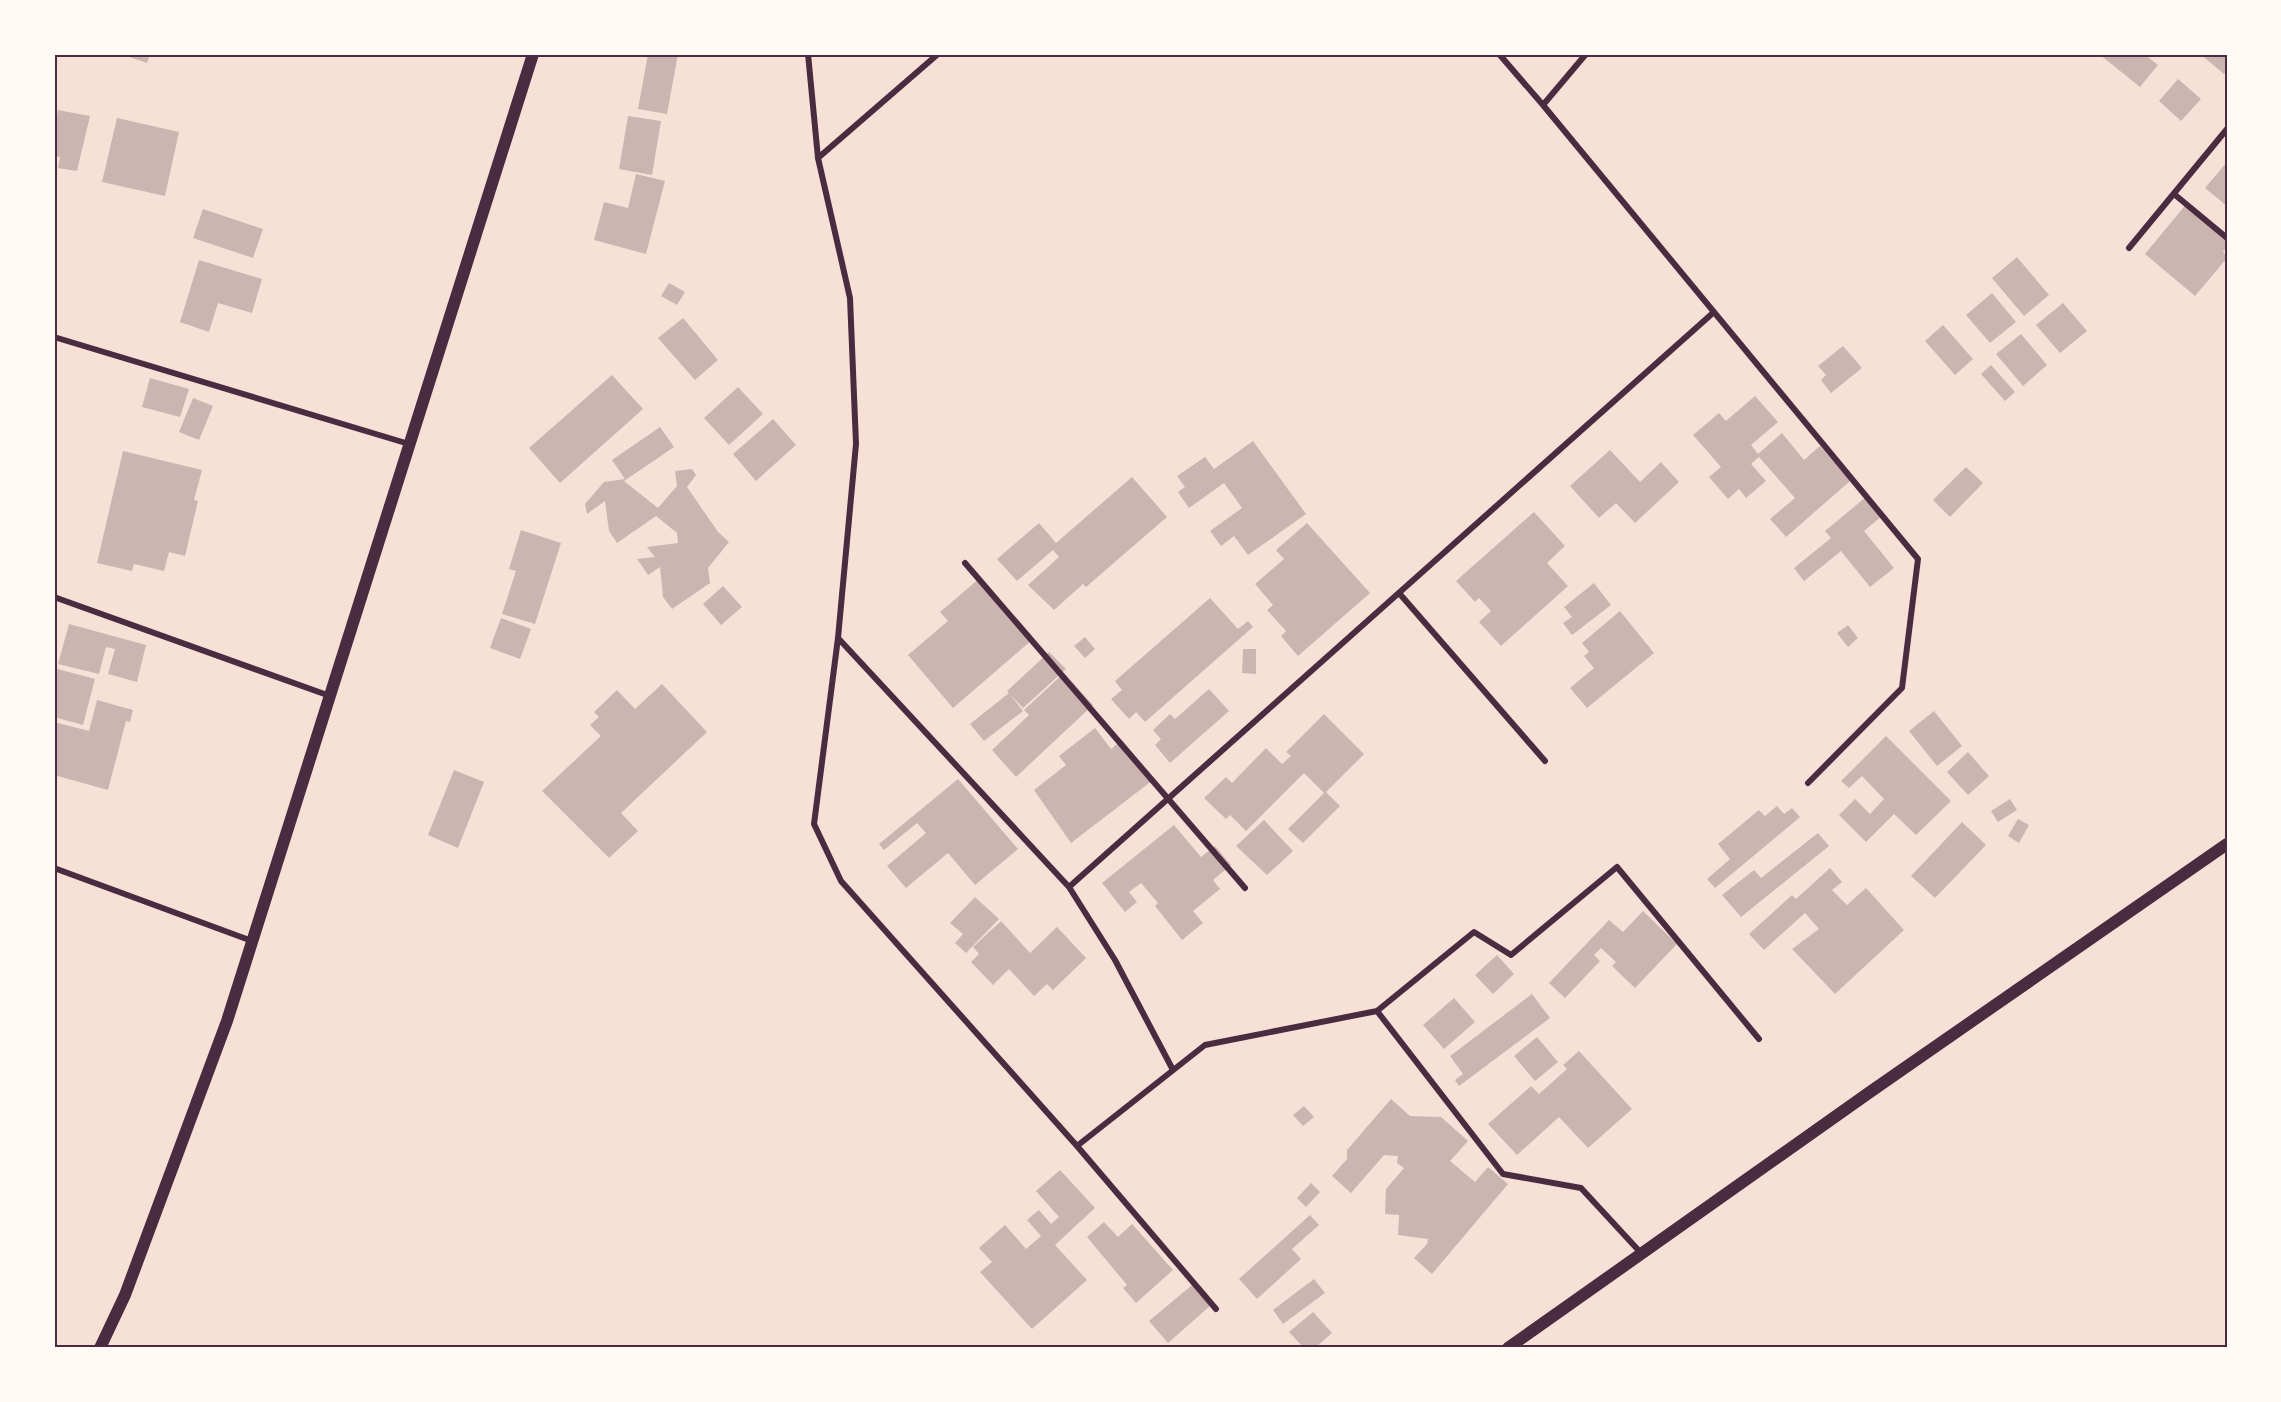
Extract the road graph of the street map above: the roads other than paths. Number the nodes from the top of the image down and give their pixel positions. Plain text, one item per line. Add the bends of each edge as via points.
1 (533, 54) edge
2 (808, 54) edge
3 (938, 54) edge
4 (1499, 54) edge
5 (1586, 54) edge
6 (1543, 105) junction
7 (2227, 129) edge
8 (818, 158) junction
9 (2174, 194) junction
10 (2227, 238) edge
11 (2129, 248) dead end
12 (1714, 312) junction
13 (54, 337) edge
14 (410, 444) junction
15 (965, 563) dead end
16 (1399, 593) junction
17 (54, 597) edge
18 (838, 638) junction
19 (330, 696) junction
20 (1545, 761) dead end
21 (1808, 783) dead end
22 (1166, 800) junction
23 (2227, 844) edge
24 (54, 868) edge
25 (1068, 887) junction
26 (1245, 888) dead end
27 (253, 941) junction
28 (1377, 1011) junction
29 (1759, 1038) dead end
30 (1173, 1070) junction
31 (1077, 1146) junction
32 (1642, 1254) junction
33 (1216, 1309) dead end
34 (100, 1348) edge
35 (1508, 1348) edge

1 - 14 main road
2 - 8 street
3 - 8 street
4 - 6 street
5 - 6 street
6 - 12 street
7 - 9 street
8 - 18 street via 850,298 856,444
9 - 10 street
9 - 11 street
12 - 16 street
12 - 21 street via 1918,559 1902,688
13 - 14 street
14 - 19 main road
15 - 22 street
16 - 20 street
16 - 22 street
17 - 19 street
18 - 25 street
18 - 31 street via 814,824 841,881
19 - 27 main road
22 - 25 street
22 - 26 street
23 - 32 main road
24 - 27 street
25 - 30 street via 1115,960
27 - 34 main road via 125,1295
28 - 29 street via 1474,932 1511,956 1617,867
28 - 30 street via 1205,1045
28 - 32 street via 1503,1174 1581,1188
30 - 31 street
31 - 33 street
32 - 35 main road

